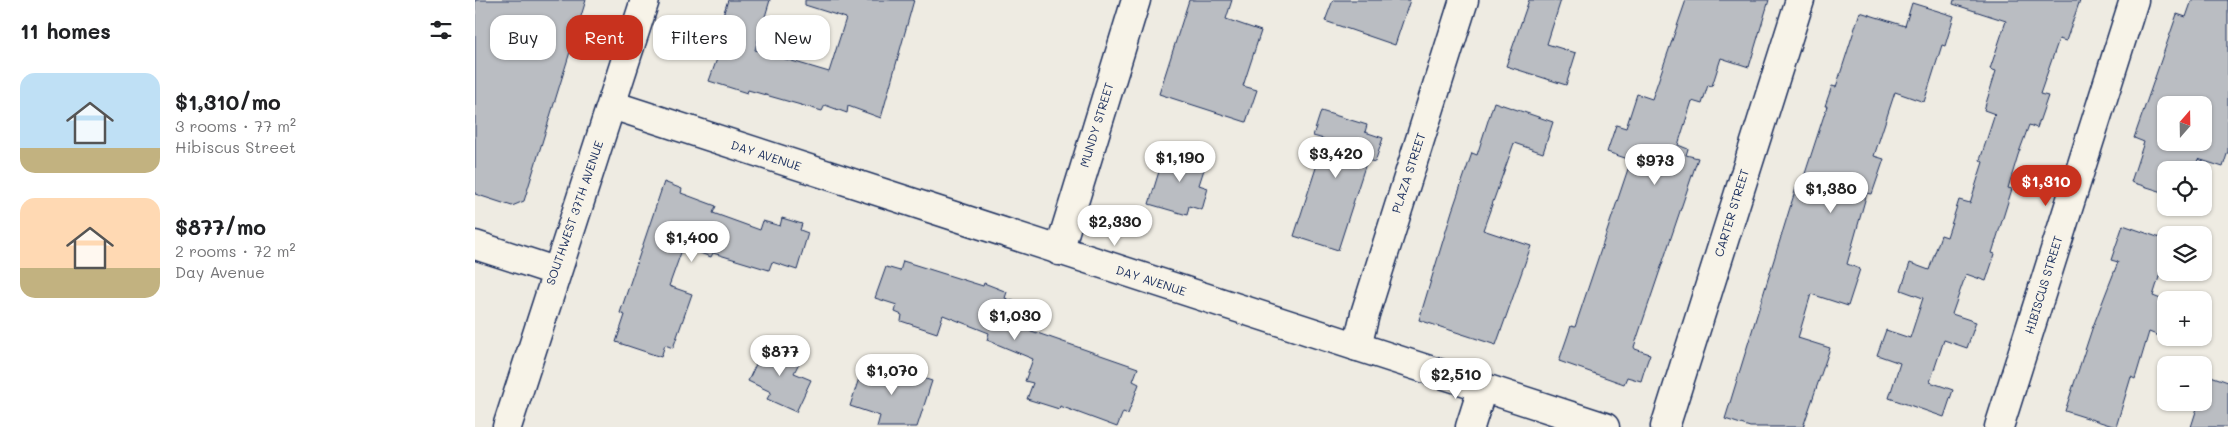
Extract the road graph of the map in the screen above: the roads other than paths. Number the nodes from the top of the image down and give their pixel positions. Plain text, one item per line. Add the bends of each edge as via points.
1 (645, 0) edge
2 (1136, 0) edge
3 (1464, 0) edge
4 (1800, 0) edge
5 (2134, 0) edge
6 (612, 105) junction
7 (475, 245) edge
8 (1059, 251) junction
9 (555, 271) junction
10 (1357, 347) junction
11 (1483, 386) junction
12 (507, 427) edge
13 (1470, 427) edge
14 (1605, 427) edge
15 (1665, 427) edge
16 (1999, 427) edge

1 - 6 street, SOUTHWEST 37TH AVENUE
2 - 8 street, MUNDY STREET
3 - 10 street, PLAZA STREET
4 - 15 street, CARTER STREET
5 - 16 street, HIBISCUS STREET
6 - 8 street, DAY AVENUE
6 - 9 street, SOUTHWEST 37TH AVENUE
7 - 9 street
8 - 10 street, DAY AVENUE
9 - 12 street, SOUTHWEST 37TH AVENUE
10 - 11 street, DAY AVENUE
11 - 13 street
11 - 14 street, DAY AVENUE

